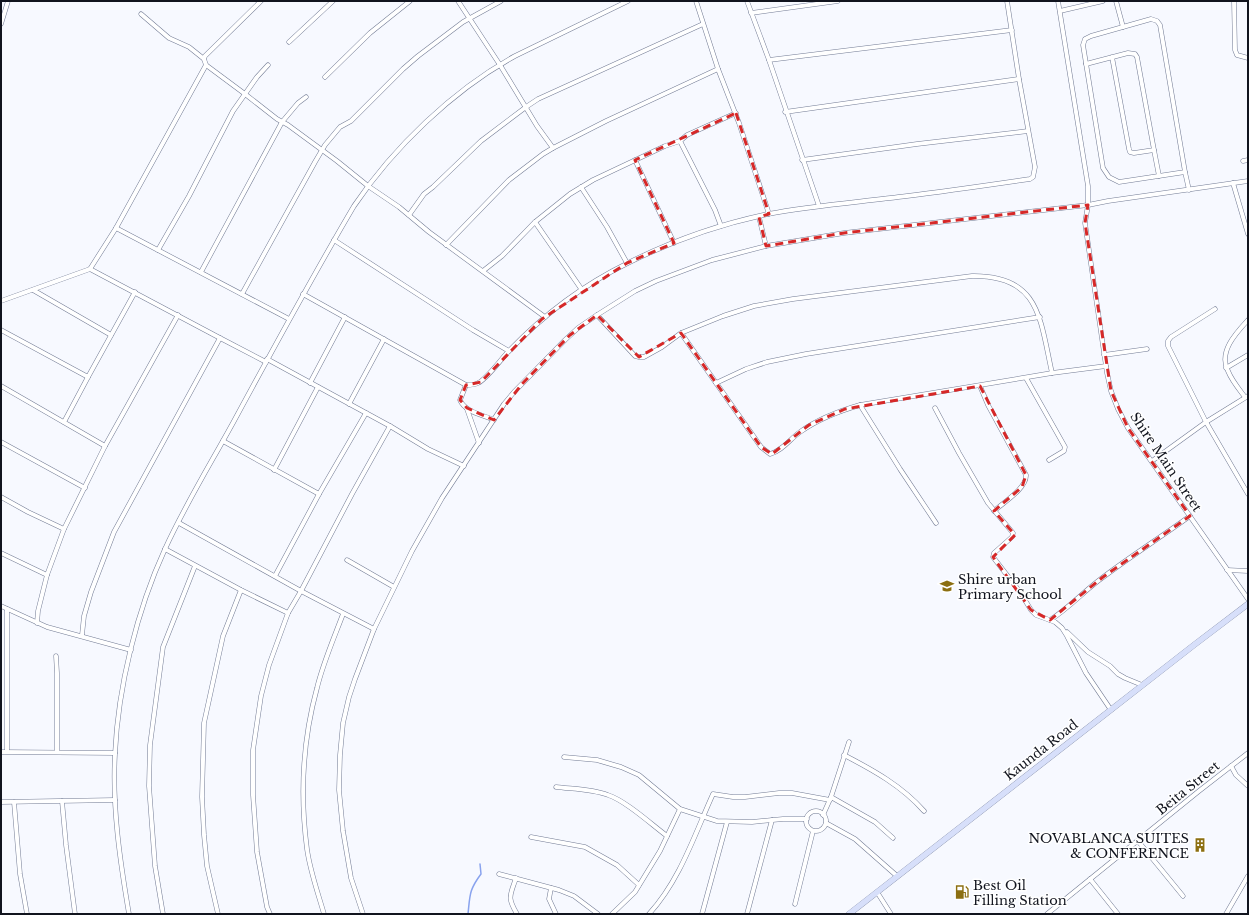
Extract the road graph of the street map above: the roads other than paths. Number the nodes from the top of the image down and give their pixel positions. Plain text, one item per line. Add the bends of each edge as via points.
1 (8, 1) edge
2 (261, 1) edge
3 (333, 1) edge
4 (410, 1) edge
5 (458, 1) edge
6 (501, 1) edge
7 (628, 1) edge
8 (696, 1) edge
9 (747, 1) edge
10 (838, 1) edge
11 (1007, 1) edge
12 (1058, 1) edge
13 (1103, 1) edge
14 (1116, 1) edge
15 (1234, 1) edge
16 (1088, 3) edge
17 (1060, 11) junction
18 (751, 13) junction
19 (141, 14) dead end
20 (469, 18) junction
21 (1, 24) edge
22 (703, 24) junction
23 (1123, 27) junction
24 (1012, 30) junction
25 (289, 42) dead end
26 (1112, 57) junction
27 (1248, 58) edge
28 (204, 60) junction
29 (769, 60) junction
30 (1086, 64) junction
31 (206, 65) junction
32 (268, 65) dead end
33 (500, 65) junction
34 (718, 69) junction
35 (325, 77) dead end
36 (1018, 79) junction
37 (245, 94) junction
38 (306, 97) dead end
39 (526, 107) junction
40 (785, 112) junction
41 (736, 113) junction
42 (282, 122) junction
43 (1028, 131) junction
44 (680, 141) junction
45 (553, 148) junction
46 (322, 150) junction
47 (1154, 150) junction
48 (635, 160) junction
49 (802, 160) junction
50 (1185, 172) junction
51 (1159, 176) junction
52 (1248, 181) edge
53 (1233, 183) junction
54 (368, 186) junction
55 (580, 187) junction
56 (1188, 190) junction
57 (1088, 205) junction
58 (819, 206) junction
59 (769, 214) junction
60 (409, 215) junction
61 (759, 216) junction
62 (535, 222) junction
63 (721, 226) junction
64 (116, 228) junction
65 (1248, 234) edge
66 (334, 240) junction
67 (674, 243) junction
68 (446, 244) junction
69 (766, 246) junction
70 (158, 250) junction
71 (627, 264) junction
72 (90, 269) junction
73 (483, 271) junction
74 (201, 272) junction
75 (33, 290) junction
76 (582, 290) junction
77 (136, 292) junction
78 (242, 294) junction
79 (303, 294) junction
80 (1, 301) edge
81 (1215, 309) dead end
82 (597, 314) junction
83 (178, 315) junction
84 (345, 317) junction
85 (545, 317) junction
86 (1040, 317) junction
87 (289, 319) junction
88 (1248, 320) edge
89 (1, 330) edge
90 (111, 334) junction
91 (681, 334) junction
92 (220, 338) junction
93 (384, 339) junction
94 (1147, 349) dead end
95 (509, 351) junction
96 (1104, 355) junction
97 (1248, 355) edge
98 (267, 360) junction
99 (1106, 366) junction
100 (1226, 368) junction
101 (1052, 373) junction
102 (88, 377) junction
103 (1026, 378) junction
104 (310, 382) junction
105 (716, 383) junction
106 (466, 385) junction
107 (1, 386) edge
108 (980, 386) junction
109 (318, 387) junction
110 (1246, 397) edge
111 (349, 404) junction
112 (860, 405) junction
113 (467, 408) junction
114 (935, 408) dead end
115 (366, 413) junction
116 (494, 420) junction
117 (64, 422) junction
118 (1206, 422) junction
119 (390, 426) junction
120 (223, 441) junction
121 (1, 442) edge
122 (479, 442) junction
123 (105, 446) junction
124 (1049, 460) dead end
125 (1152, 461) junction
126 (464, 466) junction
127 (274, 470) junction
128 (85, 488) junction
129 (320, 494) junction
130 (1248, 494) edge
131 (1, 497) edge
132 (994, 511) junction
133 (1190, 516) junction
134 (179, 522) junction
135 (936, 522) dead end
136 (64, 529) junction
137 (165, 549) junction
138 (1, 553) edge
139 (347, 560) dead end
140 (195, 566) junction
141 (1228, 570) junction
142 (1248, 571) edge
143 (47, 576) junction
144 (276, 576) junction
145 (394, 587) junction
146 (241, 590) junction
147 (301, 591) junction
148 (1248, 598) edge
149 (1248, 604) edge
150 (1, 606) edge
151 (7, 609) junction
152 (288, 613) junction
153 (344, 614) junction
154 (1050, 620) junction
155 (37, 623) junction
156 (374, 628) junction
157 (1062, 628) junction
158 (82, 635) junction
159 (131, 650) junction
160 (56, 656) dead end
161 (1142, 685) junction
162 (1111, 710) junction
163 (849, 742) dead end
164 (7, 751) junction
165 (1, 752) edge
166 (57, 752) junction
167 (114, 753) junction
168 (1248, 753) edge
169 (844, 755) junction
170 (564, 757) dead end
171 (1231, 766) junction
172 (1248, 786) edge
173 (556, 787) dead end
174 (831, 798) junction
175 (115, 800) junction
176 (62, 801) junction
177 (1, 802) edge
178 (14, 802) junction
179 (680, 809) junction
180 (924, 810) dead end
181 (823, 815) junction
182 (703, 816) junction
183 (807, 819) junction
184 (772, 820) junction
185 (727, 822) junction
186 (826, 823) junction
187 (813, 830) junction
188 (667, 836) junction
189 (531, 837) dead end
190 (893, 838) dead end
191 (1138, 842) junction
192 (499, 874) dead end
193 (897, 876) junction
194 (1248, 876) edge
195 (516, 878) junction
196 (1090, 879) junction
197 (639, 885) junction
198 (551, 888) junction
199 (877, 892) junction
200 (1183, 896) dead end
201 (795, 904) dead end
202 (27, 914) edge
203 (75, 914) edge
204 (129, 914) edge
205 (163, 914) edge
206 (218, 914) edge
207 (270, 914) edge
208 (324, 914) edge
209 (362, 914) edge
210 (517, 914) edge
211 (556, 914) edge
212 (598, 914) edge
213 (612, 914) edge
214 (649, 914) edge
215 (702, 914) edge
216 (747, 914) edge
217 (849, 914) edge
218 (891, 914) edge
219 (1047, 914) edge
220 (1118, 914) edge
221 (1226, 914) edge

1 - 21 street
2 - 28 street via 205,56
3 - 25 street
4 - 35 street via 370,33
5 - 20 street
6 - 20 street
7 - 33 street
8 - 22 street
9 - 18 street
10 - 18 street
11 - 24 street
12 - 17 street, Shire Main Street
13 - 16 street
14 - 23 street
15 - 27 street via 1235,50 1237,55
16 - 17 street
17 - 57 street, Shire Main Street via 1088,186
18 - 29 street
19 - 28 street via 169,38 189,47
20 - 33 street
20 - 46 street via 403,69 351,121 340,127
22 - 34 street
22 - 39 street via 538,99
23 - 30 street via 1086,39 1083,45
23 - 50 street via 1151,19 1160,25
24 - 29 street
24 - 36 street
26 - 30 street
26 - 47 street via 1130,152
26 - 47 street via 1132,53 1138,59
28 - 31 street
29 - 40 street
30 - 51 street via 1105,173 1119,182
31 - 37 street
31 - 64 street
32 - 37 street
33 - 39 street
33 - 54 street via 447,104 404,143
34 - 41 street
34 - 45 street
36 - 40 street
36 - 43 street
37 - 42 street
37 - 70 street via 229,117 190,196
38 - 42 street
39 - 45 street
39 - 60 street via 480,141 424,194
40 - 49 street
41 - 44 street via 687,135
41 - 59 street
42 - 46 street
42 - 74 street
43 - 49 street
43 - 58 street via 1035,167 1030,179
44 - 48 street
44 - 63 street
45 - 68 street via 509,180
46 - 54 street
46 - 78 street
47 - 51 street
48 - 55 street
48 - 67 street
49 - 58 street
50 - 51 street
50 - 56 street
52 - 53 street
53 - 56 street
53 - 65 street
54 - 60 street
54 - 66 street
55 - 62 street
55 - 71 street via 607,227
56 - 57 street
57 - 69 street via 844,233
57 - 96 street, Shire Main Street via 1085,223
58 - 59 street
59 - 61 street
60 - 68 street
61 - 63 street
61 - 69 street
62 - 73 street via 502,256
62 - 76 street
63 - 67 street
64 - 70 street
64 - 72 street
66 - 79 street
66 - 95 street
67 - 71 street
68 - 73 street
69 - 82 street via 712,260 656,281
70 - 74 street
71 - 76 street
72 - 75 street
72 - 77 street
73 - 85 street
74 - 78 street
75 - 80 street
75 - 90 street
76 - 85 street
77 - 83 street
77 - 90 street
78 - 87 street
79 - 84 street
79 - 87 street
81 - 118 street via 1179,330 1168,341 1171,355
82 - 91 street via 639,358
82 - 116 street via 570,335 522,384
83 - 92 street
83 - 123 street
84 - 93 street
84 - 104 street
85 - 95 street
86 - 91 street via 1031,299 1017,286 997,278 972,276 770,303 723,316
86 - 101 street
86 - 105 street via 806,354 767,362
87 - 98 street
88 - 100 street via 1228,345
89 - 102 street
90 - 102 street
91 - 105 street
92 - 98 street
92 - 158 street via 114,532 91,592
93 - 106 street
93 - 111 street
94 - 96 street
95 - 106 street via 480,382
96 - 99 street, Shire Main Street
97 - 100 street
98 - 104 street
98 - 120 street
99 - 101 street
99 - 125 street, Shire Main Street via 1118,409 1128,428
100 - 110 street
101 - 103 street
102 - 117 street
103 - 108 street
103 - 124 street via 1065,447 1064,451
104 - 109 street
105 - 112 street via 761,447 770,454 778,452 809,426 828,416
106 - 113 street via 460,400
107 - 117 street
108 - 112 street
108 - 132 street via 1026,475 1022,487
109 - 111 street
109 - 127 street
110 - 118 street
111 - 115 street
112 - 135 street
113 - 116 street
113 - 122 street
114 - 132 street
115 - 119 street
115 - 129 street
116 - 122 street
117 - 123 street
118 - 125 street
118 - 130 street
119 - 126 street via 428,449
119 - 147 street
120 - 127 street
120 - 134 street
121 - 128 street
122 - 126 street
123 - 128 street
125 - 133 street, Shire Main Street
126 - 145 street via 442,498
127 - 129 street
128 - 136 street
129 - 144 street
131 - 136 street
132 - 154 street via 1013,534 993,557 1031,610 1036,615
133 - 141 street, Shire Main Street
133 - 154 street via 1103,577
134 - 137 street
134 - 144 street
136 - 143 street
137 - 140 street
137 - 159 street via 148,592
138 - 143 street
139 - 145 street
140 - 146 street
140 - 205 street via 163,647 150,745 149,786 154,866
141 - 142 street
141 - 148 street, Shire Main Street
143 - 155 street
144 - 147 street
145 - 156 street
146 - 152 street
146 - 206 street via 223,636 204,722 204,835 207,866
147 - 152 street
147 - 153 street
149 - 161 main road, Kaunda Road
150 - 151 street
151 - 155 street
151 - 164 street
152 - 207 street via 261,696 253,750 257,852
153 - 156 street
153 - 208 street via 320,676 306,742 304,805 307,850
154 - 157 street
155 - 158 street
156 - 209 street via 349,697 343,723 339,772 340,812 344,837 353,885
157 - 161 street via 1088,652 1118,674
157 - 162 street via 1086,673
158 - 159 street
159 - 167 street via 120,703
160 - 166 street
161 - 162 main road, Kaunda Road
162 - 193 main road, Kaunda Road
163 - 169 street
164 - 165 street
164 - 166 street
166 - 167 street
167 - 175 street
168 - 171 street, Beita Street
169 - 174 street
169 - 180 street via 902,790
170 - 179 street via 597,760 639,775
171 - 172 street via 1236,775
171 - 191 street, Beita Street
173 - 188 street via 583,789 609,795
174 - 181 street
174 - 182 street via 792,793 745,797 713,794
174 - 190 street via 875,822
175 - 176 street
175 - 204 street via 120,858
176 - 178 street
176 - 203 street
177 - 178 street
178 - 202 street via 20,874
179 - 182 street
179 - 188 street
181 - 183 street via 818,812 811,813
181 - 186 street
182 - 185 street
182 - 214 street via 673,882
183 - 184 street
183 - 187 street via 808,826
184 - 185 street
184 - 216 street
185 - 215 street
186 - 187 street via 822,829
186 - 193 street via 855,839
187 - 201 street
188 - 197 street
189 - 197 street via 585,847 617,866
191 - 196 street, Beita Street
191 - 200 street
192 - 195 street
193 - 199 main road, Kaunda Road
194 - 221 street
195 - 198 street
195 - 210 street via 510,903
196 - 219 street, Beita Street
196 - 220 street
197 - 213 street
198 - 211 street via 549,899
198 - 212 street via 574,896
199 - 217 main road, Kaunda Road
199 - 218 street

